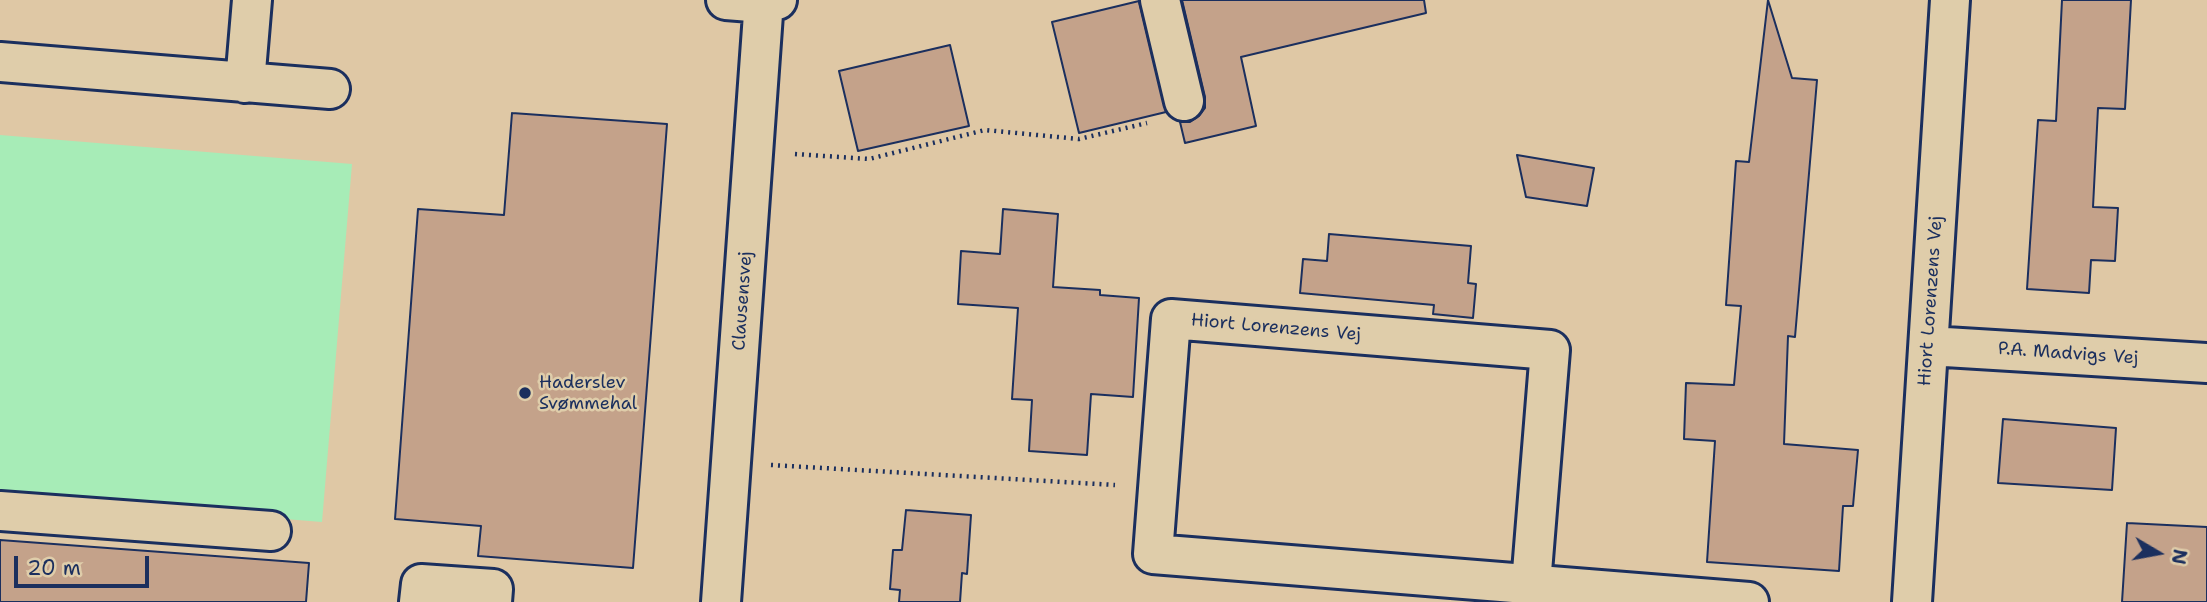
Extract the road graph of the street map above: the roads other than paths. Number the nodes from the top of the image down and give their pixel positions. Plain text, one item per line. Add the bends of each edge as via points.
1 (251, 0) edge
2 (726, 0) edge
3 (1160, 0) edge
4 (1950, 0) edge
5 (768, 1) edge
6 (0, 62) edge
7 (245, 83) junction
8 (330, 89) dead end
9 (1184, 101) road end
10 (1929, 346) junction
11 (2207, 363) edge
12 (0, 511) edge
13 (271, 531) dead end
14 (1531, 584) junction
15 (419, 602) edge
16 (492, 602) edge
17 (721, 602) edge
18 (1749, 602) edge
19 (1913, 602) edge

1 - 7 street
2 - 5 street
3 - 9 street
4 - 10 street, Hiort Lorenzens Vej
5 - 17 street, Clausensvej
6 - 7 street
7 - 8 street
10 - 11 street, P.A. Madvigs Vej
10 - 19 street, Hiort Lorenzens Vej
12 - 13 street
14 - 14 street, Hiort Lorenzens Vej via 1153,554 1171,319 1550,350
14 - 18 street, Hiort Lorenzens Vej
15 - 16 street via 421,584 493,589

